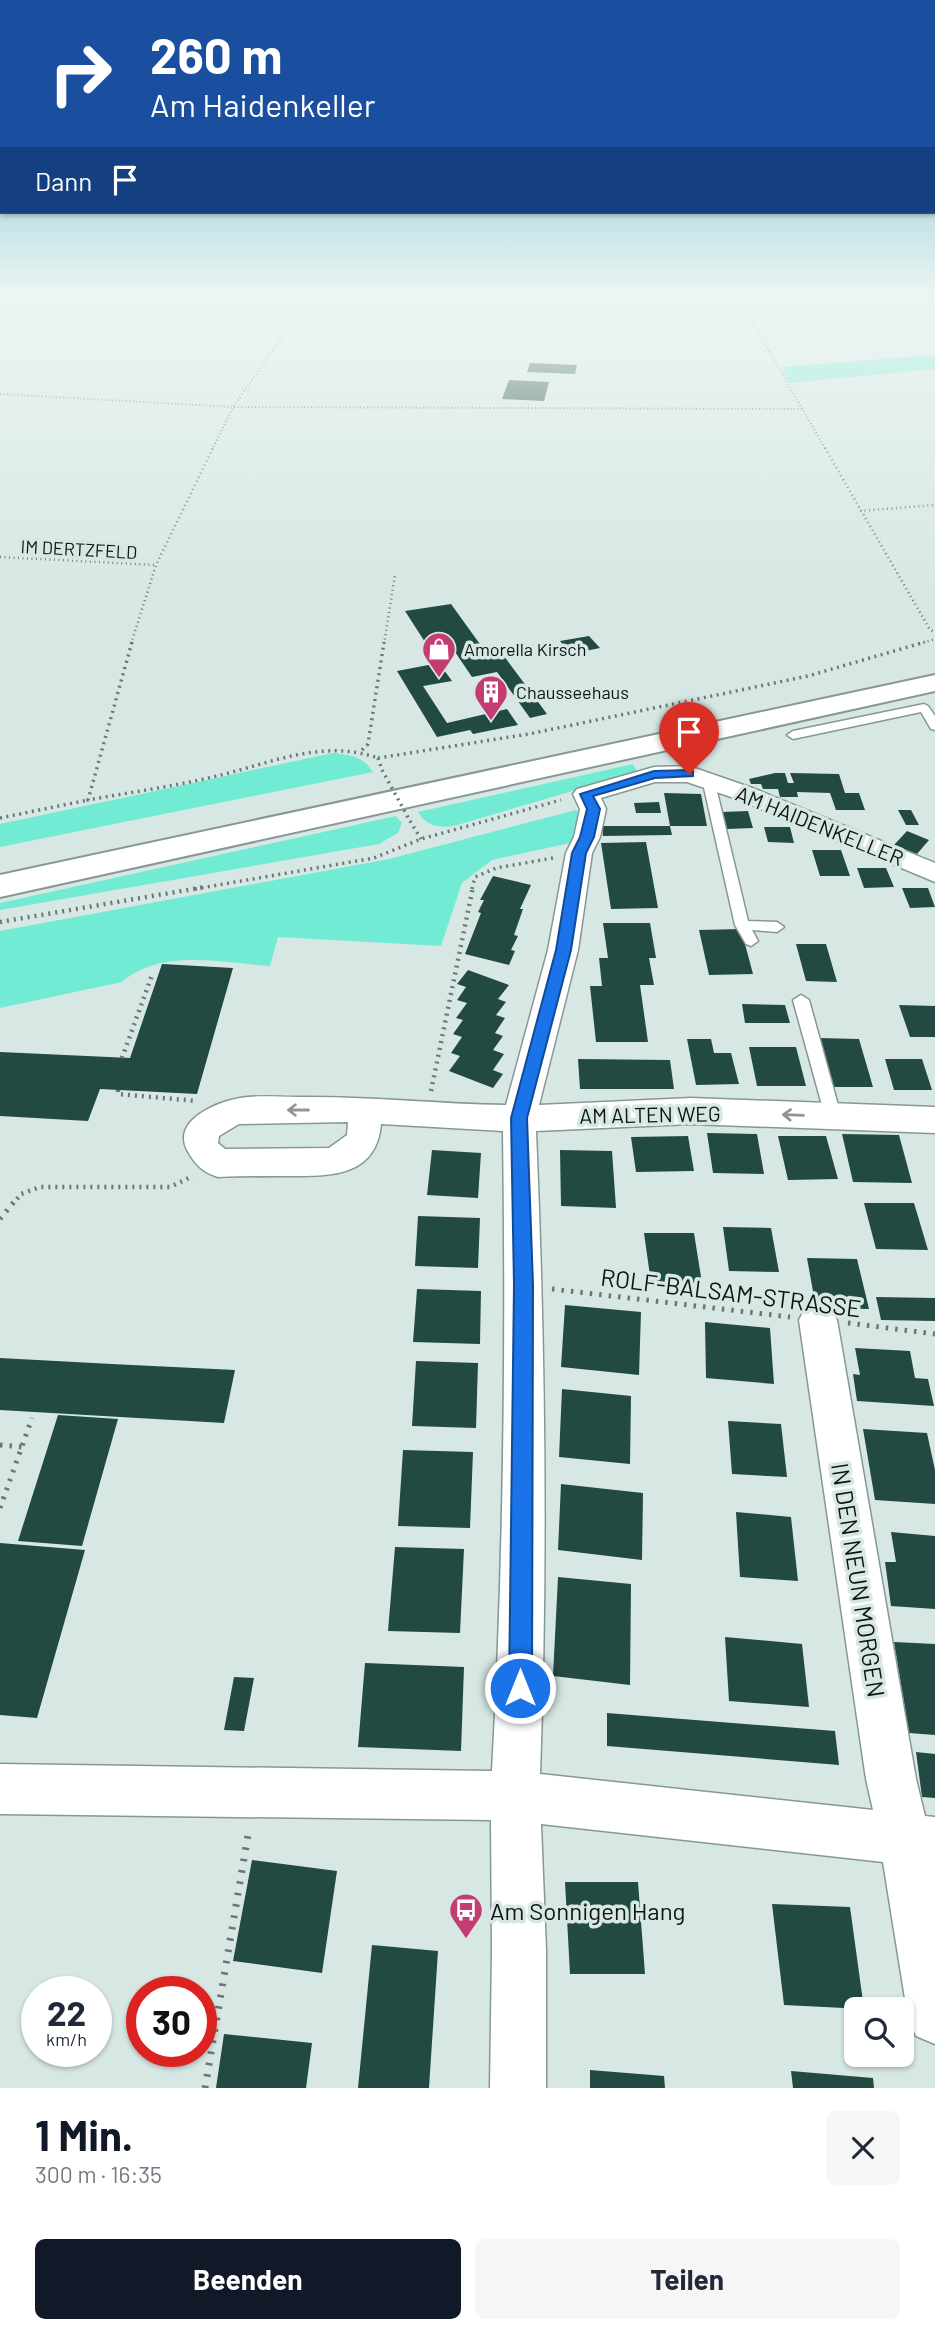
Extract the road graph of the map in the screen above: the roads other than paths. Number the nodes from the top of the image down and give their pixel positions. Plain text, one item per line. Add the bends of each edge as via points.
1 (935, 668) edge
2 (935, 683) edge
3 (935, 726) edge
4 (793, 735) dead end
5 (708, 779) junction
6 (0, 867) edge
7 (935, 873) edge
8 (0, 886) edge
9 (742, 925) junction
10 (778, 927) dead end
11 (751, 941) dead end
12 (802, 1000) dead end
13 (366, 1110) junction
14 (833, 1116) junction
15 (519, 1118) junction
16 (935, 1120) edge
17 (818, 1320) road end
18 (0, 1790) edge
19 (515, 1796) junction
20 (920, 1840) edge
21 (935, 2017) edge
22 (518, 2088) edge

1 - 6 highway
2 - 8 highway
3 - 4 lane via 924,708
5 - 7 street, AM HAIDENKELLER
5 - 9 lane
5 - 15 street, AM HAIDENKELLER via 679,772 654,775 586,794 593,809 579,853 563,950
9 - 10 lane
9 - 11 lane
12 - 14 lane
13 -> 13 street, AM ALTEN WEG via 234,1110 208,1124 201,1146 218,1163 334,1162 363,1139
13 - 15 street, AM ALTEN WEG
14 -> 15 street, AM ALTEN WEG via 689,1111
14 - 16 street, AM ALTEN WEG
15 - 19 street via 524,1285
17 - 20 street, IN DEN NEUN MORGEN via 891,1779
18 - 19 street
19 - 20 street
19 - 22 street
20 - 21 street, IN DEN NEUN MORGEN

